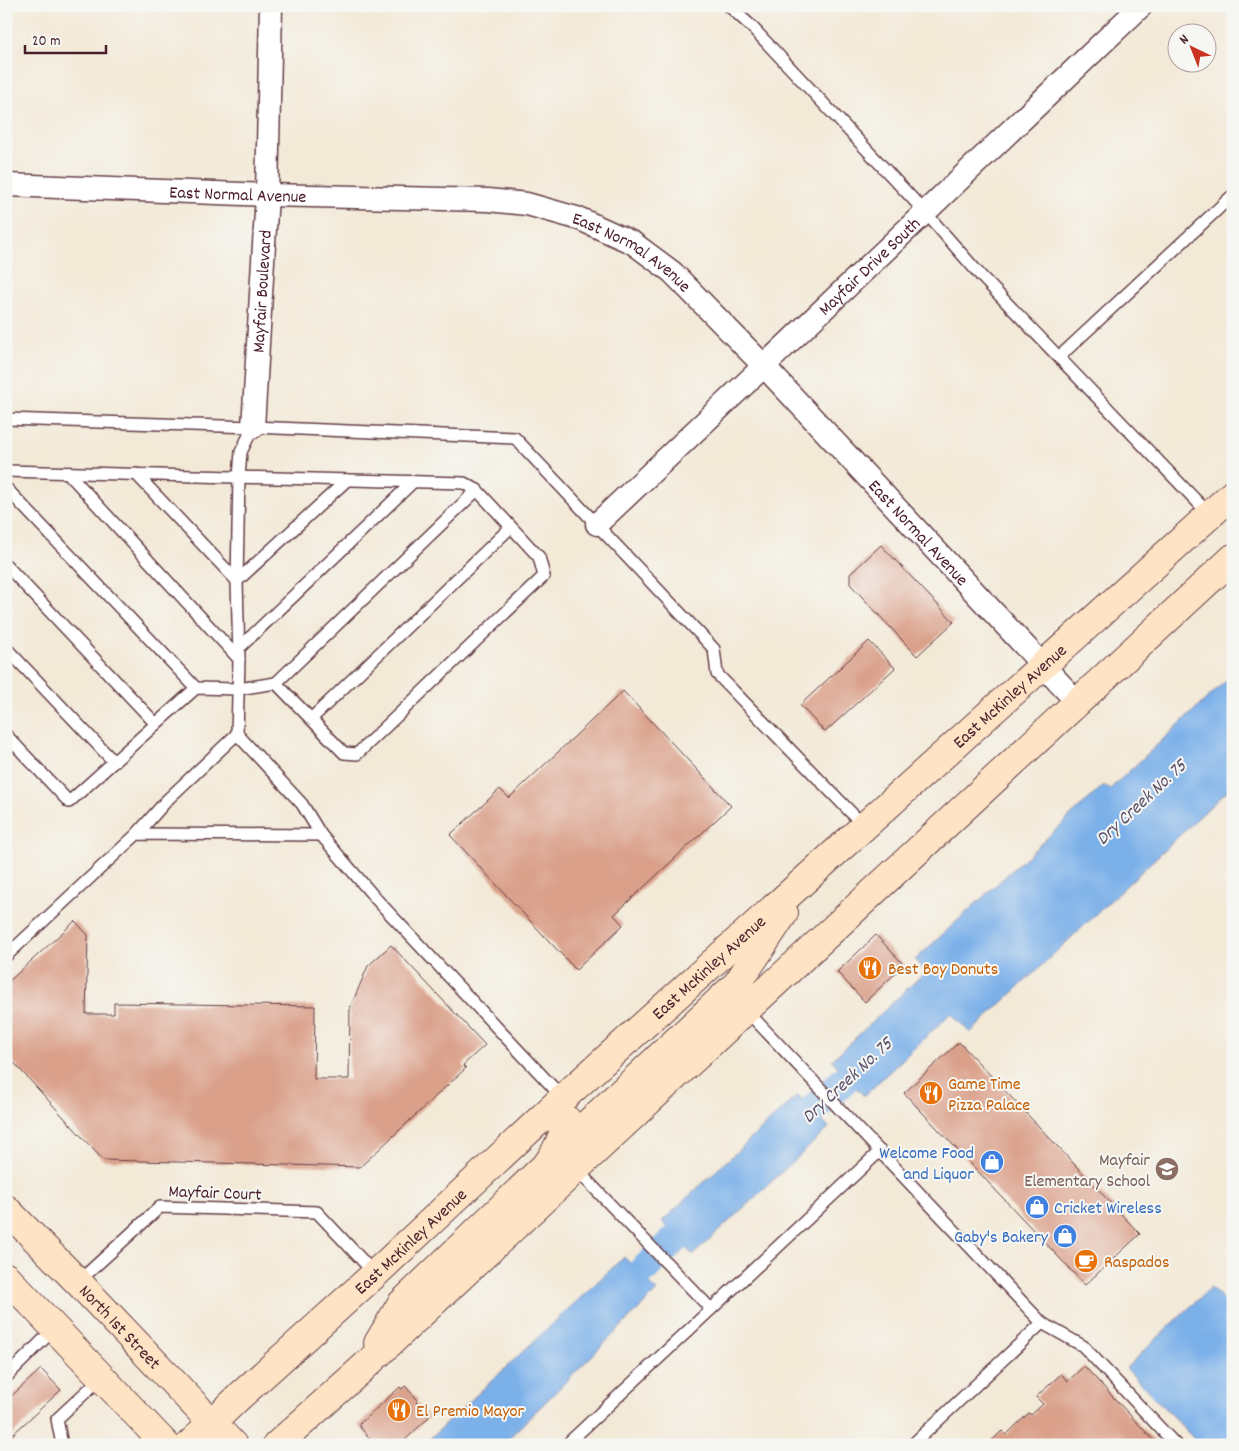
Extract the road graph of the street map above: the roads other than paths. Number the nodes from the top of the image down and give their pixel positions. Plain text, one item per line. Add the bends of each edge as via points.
1 (271, 6) edge
2 (729, 6) edge
3 (1141, 6) edge
4 (6, 185) edge
5 (267, 195) junction
6 (1233, 195) edge
7 (925, 212) junction
8 (1059, 357) junction
9 (764, 366) junction
10 (6, 419) edge
11 (253, 427) junction
12 (6, 472) edge
13 (68, 473) junction
14 (136, 474) junction
15 (239, 477) junction
16 (347, 480) junction
17 (413, 482) junction
18 (6, 488) edge
19 (477, 490) junction
20 (1233, 494) edge
21 (1210, 515) junction
22 (597, 524) junction
23 (511, 527) junction
24 (1233, 558) edge
25 (6, 564) edge
26 (237, 581) junction
27 (6, 648) edge
28 (238, 654) junction
29 (1043, 665) junction
30 (276, 683) junction
31 (196, 688) junction
32 (238, 689) junction
33 (1078, 703) junction
34 (311, 718) junction
35 (156, 724) junction
36 (238, 734) junction
37 (6, 735) edge
38 (114, 762) junction
39 (865, 827) junction
40 (137, 834) junction
41 (321, 835) junction
42 (805, 880) junction
43 (6, 956) edge
44 (746, 1010) junction
45 (563, 1098) junction
46 (880, 1151) junction
47 (576, 1169) junction
48 (6, 1209) edge
49 (375, 1274) junction
50 (6, 1277) edge
51 (78, 1282) junction
52 (711, 1309) junction
53 (1042, 1323) junction
54 (56, 1328) junction
55 (363, 1368) junction
56 (6, 1377) edge
57 (102, 1377) junction
58 (212, 1422) junction
59 (62, 1445) edge
60 (166, 1445) edge
61 (189, 1445) edge
62 (234, 1445) edge
63 (277, 1445) edge
64 (566, 1445) edge
65 (912, 1445) edge
66 (1176, 1445) edge

1 - 5 street, Mayfair Boulevard
2 - 7 lane
3 - 7 street, Mayfair Drive South
4 - 5 street, East Normal Avenue
5 - 9 street, East Normal Avenue via 488,200 527,204 580,219 633,243 672,272
5 - 11 street, Mayfair Boulevard
6 - 8 lane
7 - 8 lane
7 - 9 street, Mayfair Drive South
8 - 21 lane
9 - 22 street, Mayfair Drive South
9 - 29 street, East Normal Avenue
10 - 11 lane
11 - 15 lane via 241,452
11 - 22 lane via 514,438
12 - 13 lane
13 - 14 lane
13 - 28 lane
14 - 15 lane
14 - 26 lane
15 - 16 lane
15 - 26 lane
16 - 17 lane
16 - 26 lane
17 - 19 lane via 464,483
17 - 28 lane
18 - 31 lane
19 - 23 lane
19 - 30 lane
20 - 21 main road, East McKinley Avenue
21 - 29 main road, East McKinley Avenue
22 - 39 lane via 714,649 717,674
23 - 34 lane
23 - 34 lane via 539,557 544,576 357,754 344,753
24 - 33 main road
25 - 35 lane
26 - 28 lane
27 - 38 lane
28 - 32 lane
29 - 33 street, East Normal Avenue
29 - 39 main road, East McKinley Avenue
30 - 32 lane
30 - 34 lane
31 - 32 lane
31 - 35 lane
32 - 36 lane
33 - 44 main road
35 - 38 lane
36 - 40 lane via 168,799
36 - 41 lane via 302,804
37 - 38 lane via 69,802
39 - 42 main road, East McKinley Avenue
40 - 41 lane
40 - 43 lane
41 - 45 lane via 377,900
42 - 45 main road, East McKinley Avenue
42 - 47 main road via 737,984 580,1131 574,1145
44 - 46 lane
44 - 47 main road
45 - 49 main road, East McKinley Avenue
45 - 55 main road via 568,1114 556,1153 401,1304
46 - 52 lane
46 - 53 lane
47 - 52 lane
47 - 55 main road
48 - 51 main road, North 1st Street
49 - 51 lane, Mayfair Court via 317,1212 160,1207
49 - 58 main road, East McKinley Avenue
50 - 54 main road
51 - 58 main road, North 1st Street
52 - 64 lane
53 - 65 lane
53 - 66 lane via 1083,1346
54 - 56 lane
54 - 57 main road
55 - 63 main road
57 - 59 lane via 57,1419
57 - 60 main road
58 - 61 main road, East McKinley Avenue
58 - 62 main road, North 1st Street

